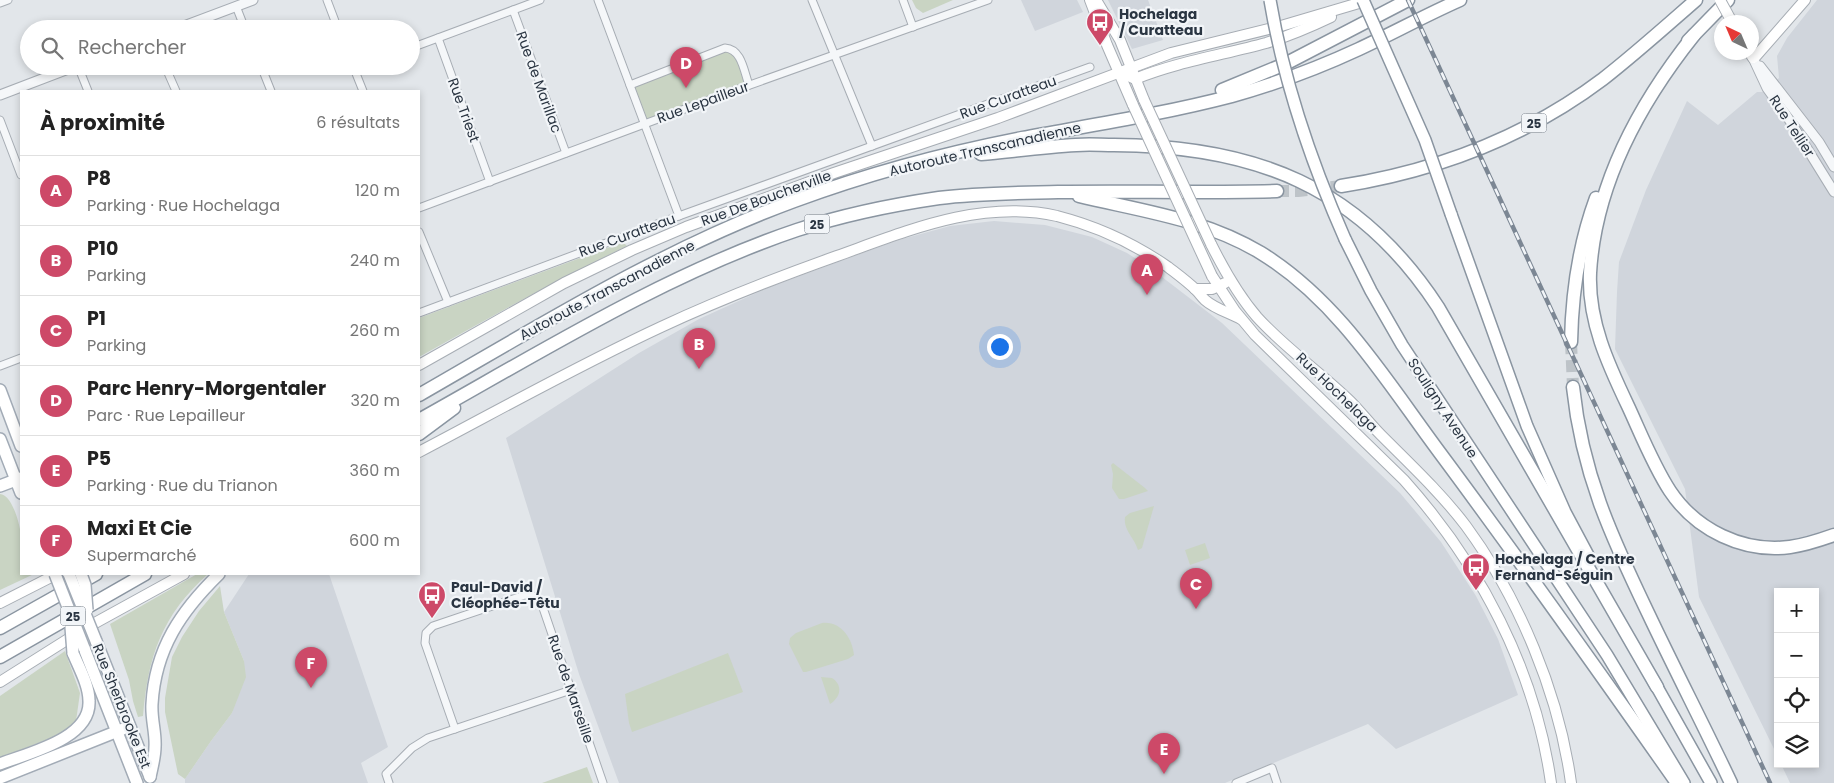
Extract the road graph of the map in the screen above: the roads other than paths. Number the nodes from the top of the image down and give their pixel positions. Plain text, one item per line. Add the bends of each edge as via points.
1 (8, 0) edge
2 (253, 0) edge
3 (327, 0) edge
4 (540, 0) edge
5 (598, 0) edge
6 (812, 0) edge
7 (903, 0) edge
8 (988, 0) edge
9 (1090, 0) edge
10 (1096, 0) edge
11 (1270, 0) edge
12 (1408, 0) edge
13 (1460, 0) edge
14 (1696, 0) edge
15 (1720, 0) edge
16 (1728, 0) edge
17 (1805, 0) edge
18 (1362, 1) edge
19 (978, 2) edge
20 (0, 3) edge
21 (236, 6) junction
22 (513, 10) junction
23 (1728, 15) edge
24 (199, 20) edge
25 (241, 20) edge
26 (335, 20) edge
27 (912, 27) junction
28 (1694, 35) junction
29 (438, 38) junction
30 (420, 45) edge
31 (1759, 47) edge
32 (834, 55) junction
33 (1753, 60) edge
34 (1755, 60) edge
35 (1090, 67) dead end
36 (1130, 68) junction
37 (1119, 72) junction
38 (53, 75) edge
39 (81, 75) edge
40 (169, 75) edge
41 (265, 75) edge
42 (357, 75) edge
43 (1135, 79) junction
44 (630, 85) junction
45 (749, 85) junction
46 (88, 90) edge
47 (176, 90) edge
48 (271, 90) edge
49 (363, 90) edge
50 (0, 95) edge
51 (1126, 118) junction
52 (0, 120) edge
53 (645, 124) junction
54 (872, 146) junction
55 (566, 153) junction
56 (943, 157) junction
57 (1834, 167) edge
58 (20, 172) edge
59 (490, 182) junction
60 (1341, 186) tunnel mouth
61 (1276, 191) tunnel mouth
62 (1062, 192) junction
63 (1834, 192) edge
64 (420, 208) edge
65 (679, 216) junction
66 (420, 234) edge
67 (1230, 281) junction
68 (1219, 286) junction
69 (1195, 289) junction
70 (448, 302) junction
71 (420, 312) edge
72 (1242, 319) junction
73 (1571, 342) tunnel mouth
74 (20, 358) edge
75 (420, 364) edge
76 (0, 366) edge
77 (498, 376) junction
78 (1573, 387) tunnel mouth
79 (0, 390) edge
80 (420, 394) edge
81 (420, 419) edge
82 (420, 433) edge
83 (0, 439) edge
84 (20, 443) edge
85 (420, 451) edge
86 (18, 479) edge
87 (0, 486) edge
88 (1834, 535) edge
89 (54, 575) edge
90 (56, 575) edge
91 (70, 575) edge
92 (81, 575) edge
93 (94, 575) edge
94 (143, 575) edge
95 (182, 575) edge
96 (218, 575) edge
97 (0, 603) edge
98 (88, 622) junction
99 (0, 628) edge
100 (79, 651) junction
101 (0, 657) edge
102 (0, 682) edge
103 (1657, 687) junction
104 (571, 690) junction
105 (130, 727) junction
106 (455, 729) junction
107 (116, 732) junction
108 (0, 764) edge
109 (0, 778) edge
110 (151, 780) edge
111 (136, 783) edge
112 (389, 783) edge
113 (603, 783) edge
114 (1236, 783) edge
115 (1277, 783) edge
116 (1550, 783) edge
117 (1571, 783) edge
118 (1677, 783) edge
119 (1684, 783) edge
120 (1711, 783) edge
121 (1731, 783) edge

1 - 20 street
2 - 21 street
3 - 26 street
4 - 22 street
5 - 44 street
6 - 32 street
7 - 27 street
8 - 19 street, Rue Lepailleur
9 - 37 main road, Rue Hochelaga
10 - 36 main road, Rue Hochelaga via 1120,40
11 - 119 main road, Souligny Avenue, bridge via 1296,111 1312,158 1364,279 1402,345 1606,655
12 - 51 highway via 1255,78
13 - 51 highway, Autoroute Transcanadienne / 25 via 1295,75 1234,95
14 - 60 highway, 25 via 1602,79 1521,130 1434,165
15 - 23 main road, bridge
16 - 28 highway
17 - 31 main road
18 - 36 main road via 1281,26 1171,53
18 - 43 main road via 1288,36 1173,65
18 - 103 main road, bridge via 1425,140 1527,426 1565,512
19 - 27 street, Rue Lepailleur
21 - 24 street
21 - 25 street
22 - 29 street
22 - 55 street, Rue de Marillac
27 - 32 street, Rue Lepailleur
28 - 73 highway via 1661,74 1636,111 1603,178 1583,244
28 - 88 highway via 1663,74 1638,115 1607,186 1590,272 1595,324 1610,367 1658,469 1677,500 1693,517 1722,536 1756,546 1790,547
29 - 30 street
29 - 59 street, Rue Triest
32 - 45 street, Rue Lepailleur
32 - 54 street
33 - 63 street, Rue Tellier via 1767,88
34 - 57 street, Rue Tellier
35 - 54 street, Rue Curatteau
36 - 37 main road, Rue De Boucherville
36 - 43 main road, Rue Hochelaga
37 - 43 main road
37 - 68 main road, Rue Hochelaga, bridge
37 - 75 main road, Rue De Boucherville via 998,118 672,232 564,283
38 - 50 street
39 - 46 street
40 - 47 street
41 - 48 street
42 - 49 street
43 - 67 main road, Rue Hochelaga, bridge
44 - 45 street via 725,48 738,53
44 - 53 street
45 - 53 street, Rue Lepailleur
51 - 56 highway, Autoroute Transcanadienne / 25
52 - 58 street
53 - 55 street, Rue Lepailleur
53 - 65 street
54 - 65 street, Rue Curatteau
55 - 59 street, Rue Lepailleur
56 - 80 highway, Autoroute Transcanadienne / 25 via 795,200 722,230 606,288
56 - 103 highway via 1077,145 1163,146 1218,153 1265,166 1339,203 1397,253 1429,293
59 - 64 street, Rue Lepailleur
61 - 62 highway, Autoroute Transcanadienne / 25
62 - 77 highway, Autoroute Transcanadienne / 25 via 940,198 868,211 805,228 747,249 667,285
62 - 118 highway via 1173,216 1219,232 1270,259 1318,297 1387,381 1534,580
65 - 70 street, Rue Curatteau
66 - 70 street
67 - 68 main road
67 - 117 main road, Rue Hochelaga via 1266,326 1345,397 1416,470 1481,549 1505,589 1553,696
68 - 69 main road via 1209,290
68 - 72 main road, Rue Hochelaga
69 - 72 main road via 1209,303
69 - 85 main road via 1140,249 1066,219 1008,212 952,218 821,262 710,305 613,350
70 - 71 street, Rue Curatteau
72 - 116 main road, Rue Hochelaga via 1269,350 1404,480 1458,547 1495,609 1518,661 1542,736
74 - 76 street
77 - 81 highway, Autoroute Transcanadienne / 25
77 - 82 highway
78 - 121 highway via 1582,446 1602,511
79 - 84 main road
83 - 86 main road
86 - 87 main road
89 - 97 main road
90 - 100 main road, bridge
91 - 98 main road, Rue Sherbrooke Est, bridge
92 - 98 main road, bridge
93 - 99 highway, 25
94 - 101 highway, 25
95 - 102 main road via 78,633
96 - 110 main road via 184,612 159,663 152,695 155,746
98 - 105 main road, Rue Sherbrooke Est, bridge
100 - 107 main road, Rue Sherbrooke Est
100 - 108 main road via 89,696 84,720 67,737
103 - 120 main road
104 - 106 street
104 - 106 street, Rue de Marseille via 542,605 536,597 524,595 433,626 426,633 425,643
104 - 113 street, Rue de Marseille
105 - 107 main road
105 - 110 main road, Rue Sherbrooke Est
106 - 112 street via 418,743 386,774
107 - 109 main road
107 - 111 main road, Rue Sherbrooke Est
114 - 115 street via 1272,768

